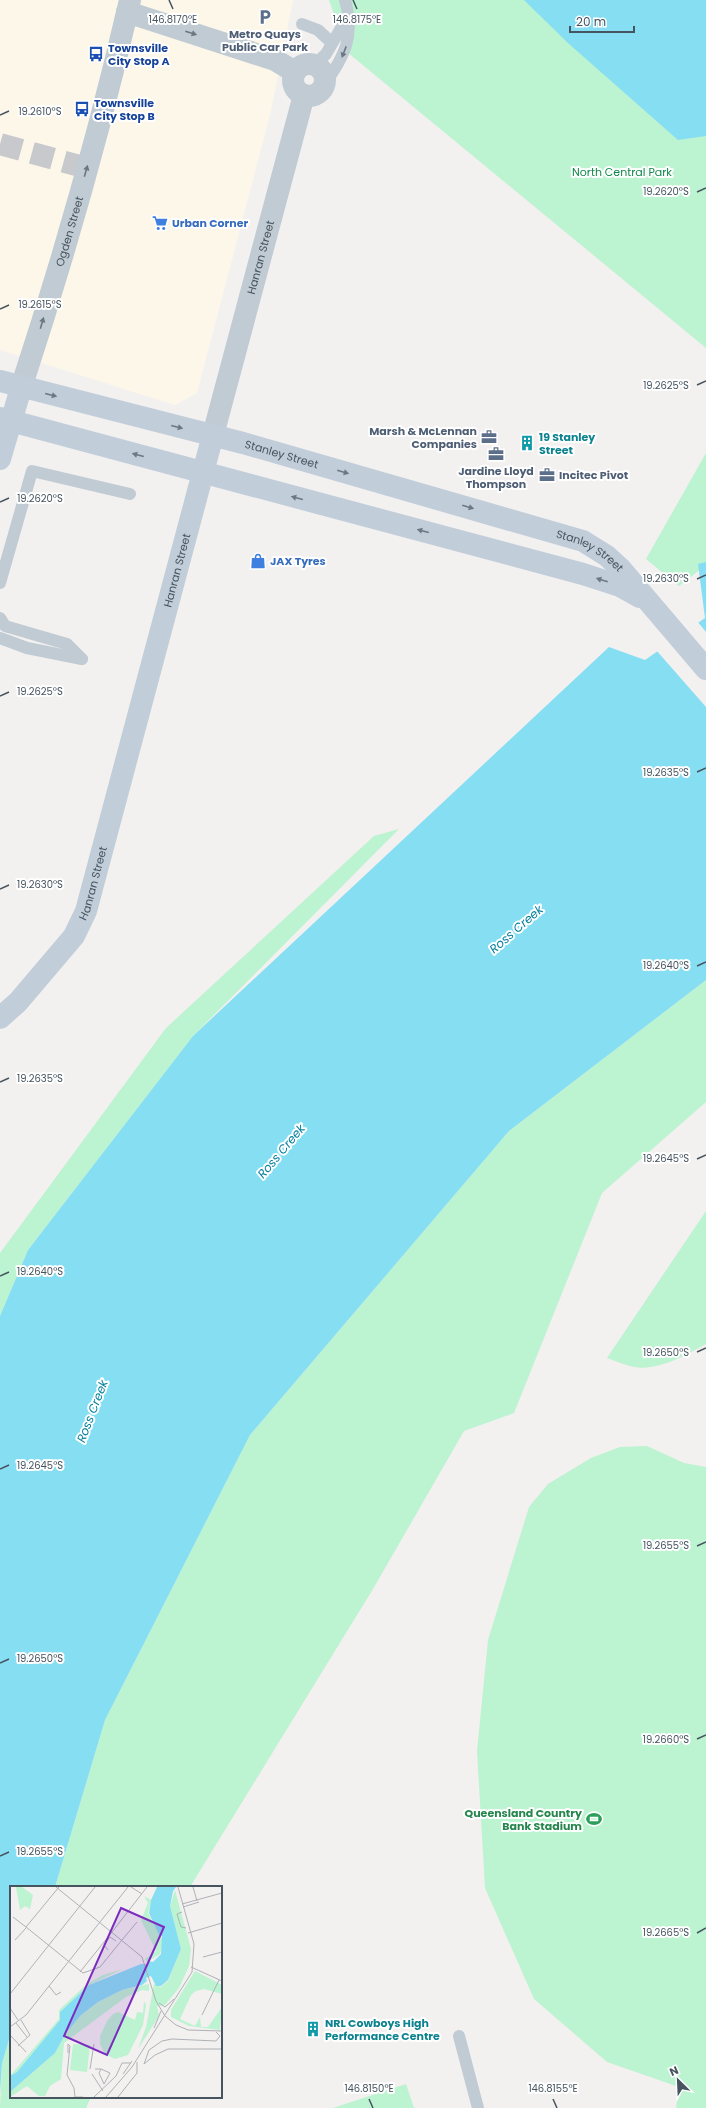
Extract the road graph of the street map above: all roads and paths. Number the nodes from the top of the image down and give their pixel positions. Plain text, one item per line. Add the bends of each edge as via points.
1 (345, 0) edge
2 (129, 6) edge
3 (348, 15) junction
4 (302, 24) dead end
5 (332, 43) junction
6 (305, 68) junction
7 (324, 85) junction
8 (304, 95) junction
9 (0, 381) edge
10 (21, 388) junction
11 (5, 419) edge
12 (214, 435) junction
13 (0, 460) edge
14 (202, 472) junction
15 (130, 494) dead end
16 (566, 535) junction
17 (556, 567) junction
18 (0, 583) edge
19 (649, 604) junction
20 (0, 618) edge
21 (0, 638) edge
22 (706, 669) edge
23 (0, 1018) edge
24 (459, 2036) dead end
25 (478, 2108) edge

1 - 3 lane
2 -> 6 street via 275,60
10 -> 2 street, Ogden Street via 40,332 87,168
3 - 5 lane
3 -> 7 lane via 348,40 341,60
4 - 5 lane via 318,30
5 - 6 lane via 323,58
6 - 7 street via 318,67 324,75
6 - 8 street via 293,80 295,87
7 - 8 street via 314,95
8 - 12 street, Hanran Street
9 - 10 main road, Stanley Street
10 - 11 main road, Ogden Street
10 -> 12 main road, Stanley Street
11 - 13 main road, Ogden Street
14 -> 11 main road, Stanley Street
12 - 14 main road, Hanran Street
12 -> 16 main road, Stanley Street
17 -> 14 main road, Stanley Street
14 - 23 main road, Hanran Street via 86,911 74,936 18,1002
15 - 18 lane via 32,471
16 - 17 main road via 574,547 575,555 567,563
16 - 19 main road, Stanley Street via 583,541 611,559
19 -> 17 main road, Stanley Street via 620,586
19 - 22 main road
20 - 21 lane via 5,626 67,644 82,659 27,648
24 - 25 lane

